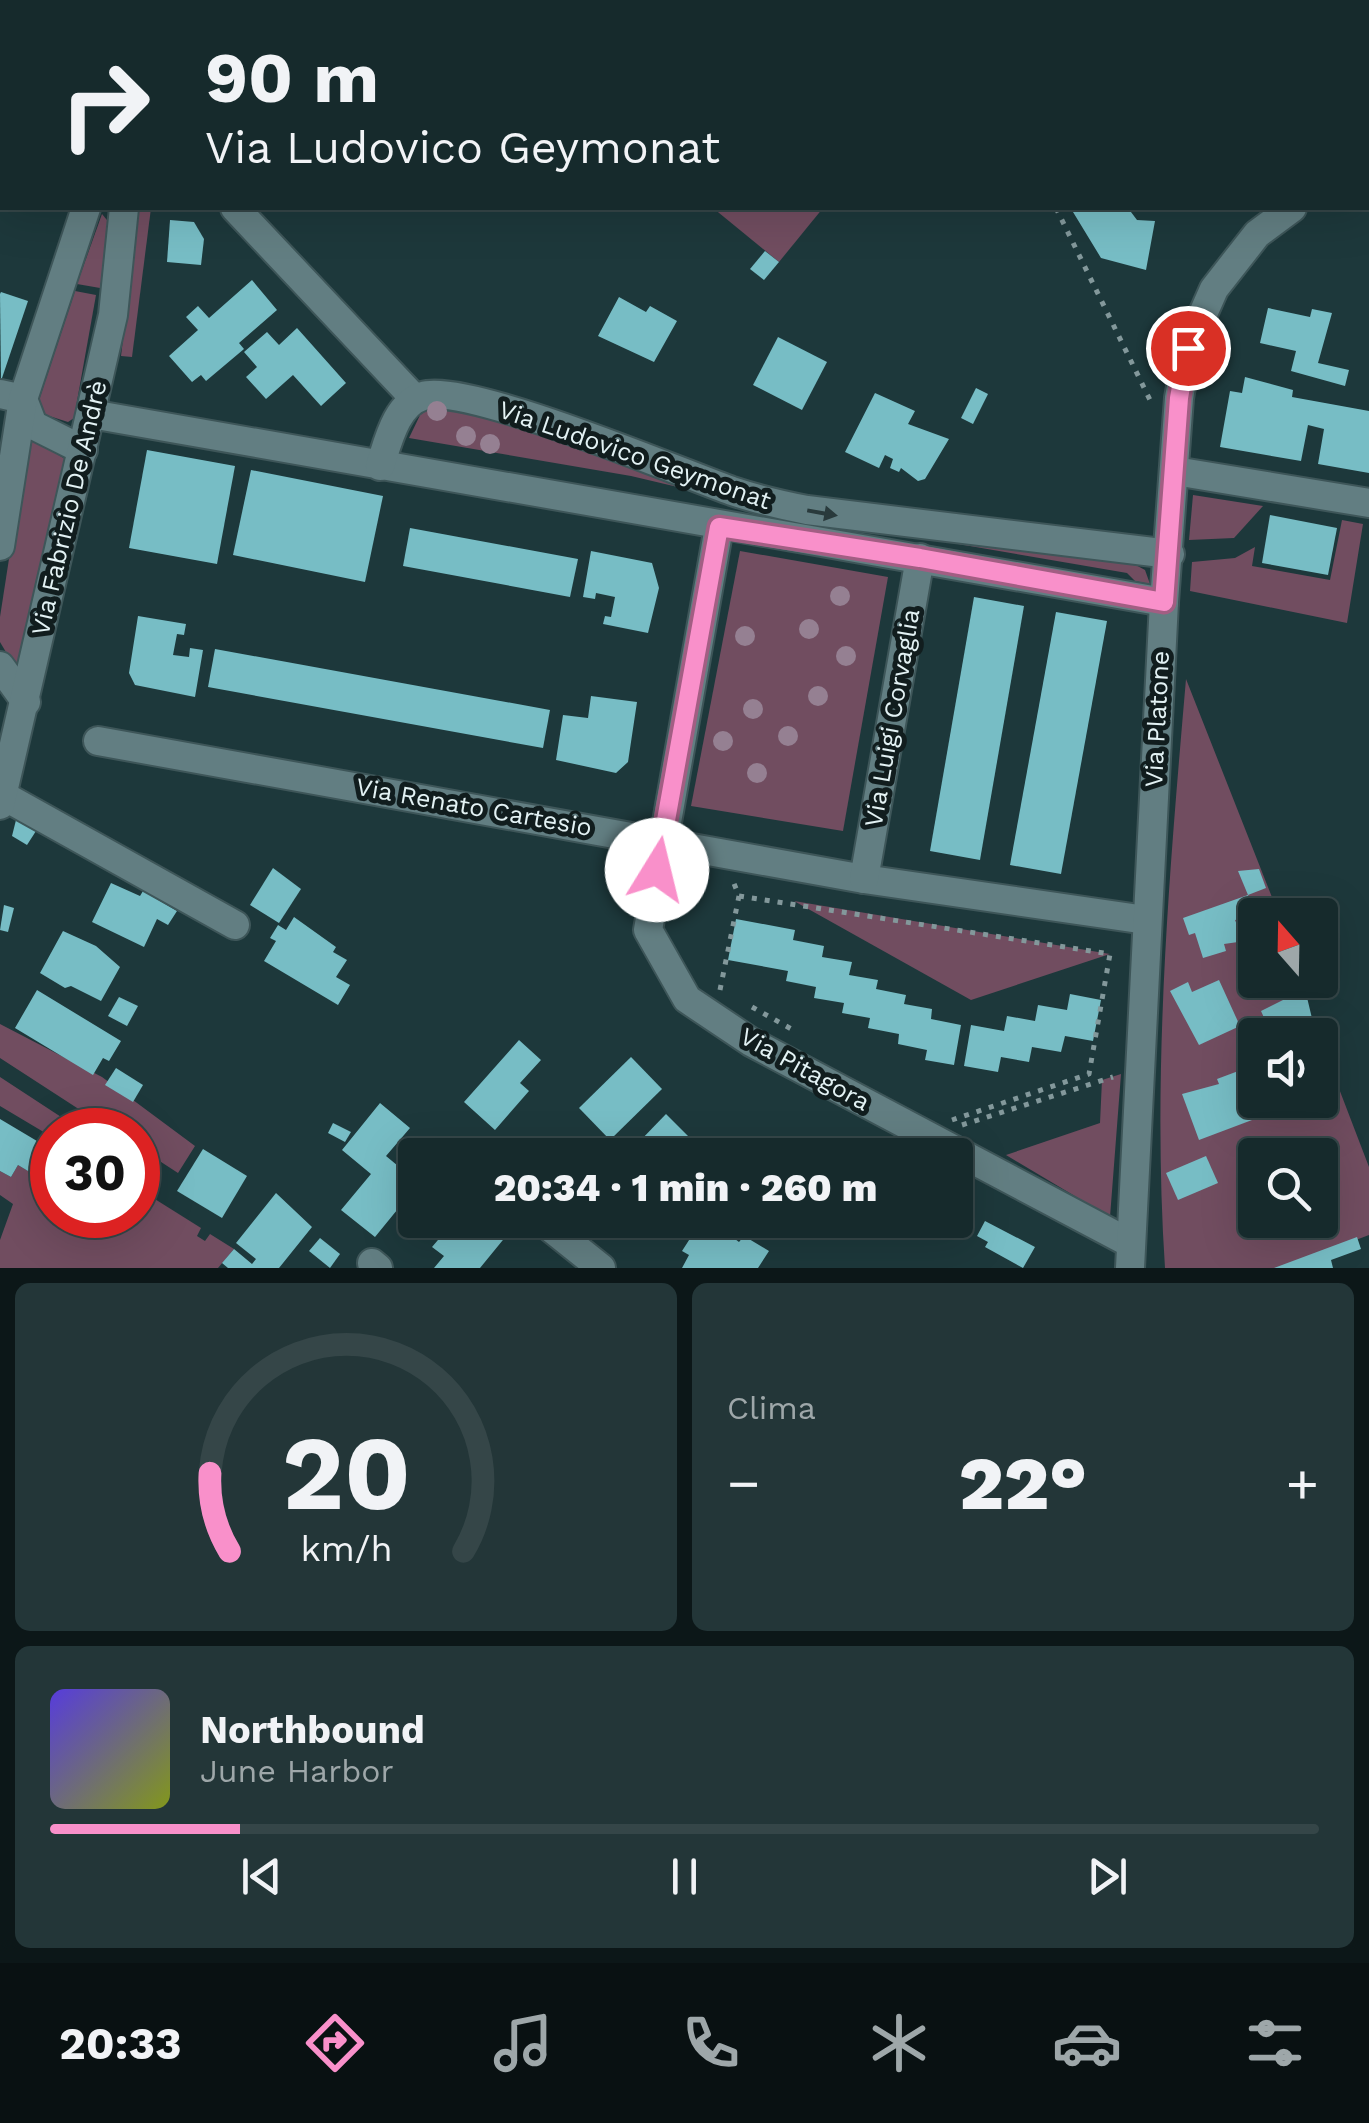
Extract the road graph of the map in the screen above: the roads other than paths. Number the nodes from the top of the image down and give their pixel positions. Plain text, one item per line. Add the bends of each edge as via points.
1 (85, 210) edge
2 (124, 210) edge
3 (238, 210) edge
4 (1289, 210) edge
5 (11, 397) edge
6 (415, 400) junction
7 (91, 414) junction
8 (83, 450) junction
9 (380, 466) junction
10 (1175, 471) junction
11 (1369, 503) edge
12 (719, 527) junction
13 (0, 546) edge
14 (1170, 554) junction
15 (920, 558) junction
16 (1164, 602) junction
17 (0, 666) edge
18 (26, 702) junction
19 (98, 742) dead end
20 (1, 800) edge
21 (661, 840) junction
22 (864, 879) junction
23 (1146, 920) junction
24 (235, 925) dead end
25 (563, 1238) edge
26 (1129, 1255) edge
27 (600, 1268) edge

1 - 5 street
2 - 7 street, Via Fabrizio De Andrè via 113,315
3 - 6 street
4 - 10 street, Via Platone via 1256,234 1214,290 1188,348
5 - 8 street via 33,425
5 - 13 street
6 - 9 street
6 -> 14 street, Via Ludovico Geymonat via 444,394 535,418 727,489 807,510
7 - 8 street, Via Fabrizio De Andrè
7 - 9 street, Via Ludovico Geymonat
8 - 18 street, Via Fabrizio De Andrè
9 - 12 street, Via Ludovico Geymonat
10 - 11 street
10 - 14 street, Via Platone
12 - 15 street, Via Ludovico Geymonat
12 - 21 street, Via Pitagora
14 - 16 street, Via Platone
15 - 16 street, Via Ludovico Geymonat
15 - 22 street, Via Luigi Corvaglia
16 - 23 street, Via Platone
17 - 18 street
18 - 20 street, Via Fabrizio De Andrè
19 - 21 street, Via Renato Cartesio
20 - 24 street
21 - 22 street, Via Renato Cartesio
21 - 26 street, Via Pitagora via 648,930 687,999
22 - 23 street, Via Renato Cartesio
23 - 26 street, Via Platone
25 - 27 street

